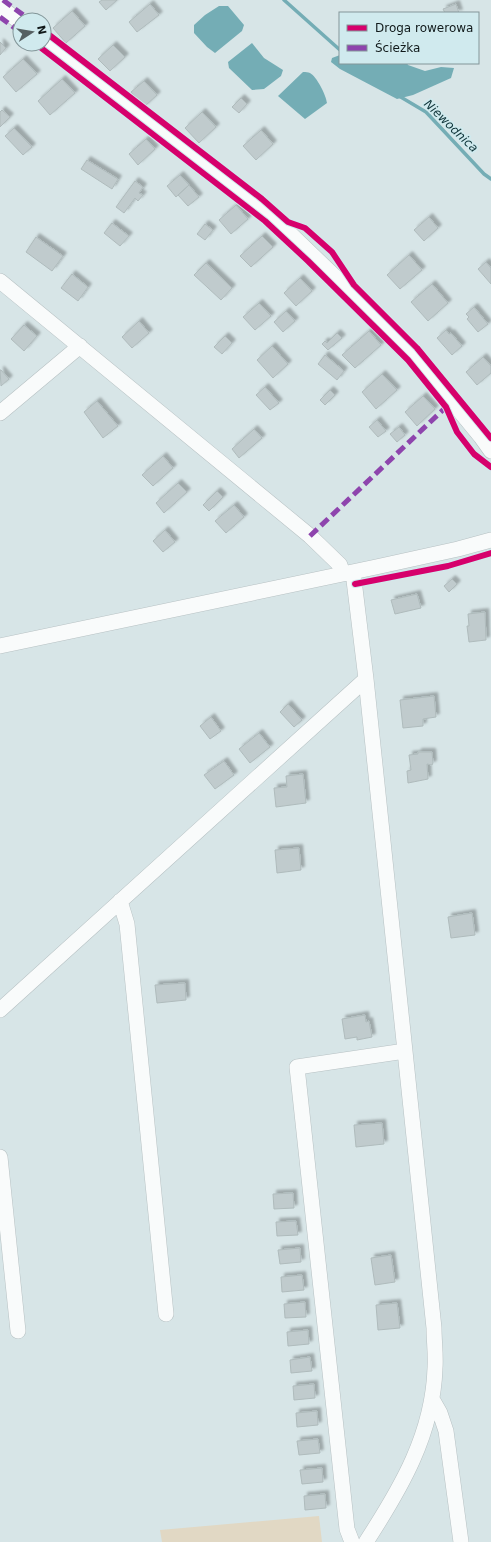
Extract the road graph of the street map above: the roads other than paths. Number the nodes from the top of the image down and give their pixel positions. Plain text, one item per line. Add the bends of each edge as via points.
1 (0, 7) edge
2 (12, 16) edge
3 (52, 46) edge
4 (0, 281) edge
5 (80, 346) junction
6 (0, 413) edge
7 (491, 451) edge
8 (491, 540) edge
9 (348, 573) junction
10 (0, 646) edge
11 (366, 679) junction
12 (120, 901) junction
13 (0, 1010) edge
14 (405, 1051) junction
15 (0, 1157) edge
16 (166, 1314) dead end
17 (18, 1331) dead end
18 (432, 1399) junction
19 (352, 1542) edge
20 (366, 1542) edge
21 (460, 1542) edge

1 - 2 street
3 - 7 street via 278,222 412,353
4 - 5 street
5 - 6 street
5 - 9 street via 310,536
8 - 9 street
9 - 10 street
9 - 11 street
11 - 12 street
11 - 14 street
12 - 13 street
12 - 16 street via 127,924
14 - 18 street via 434,1328 435,1368
14 - 19 street via 297,1067 347,1529
15 - 17 street
18 - 20 street via 412,1464
18 - 21 street via 440,1412 446,1432

